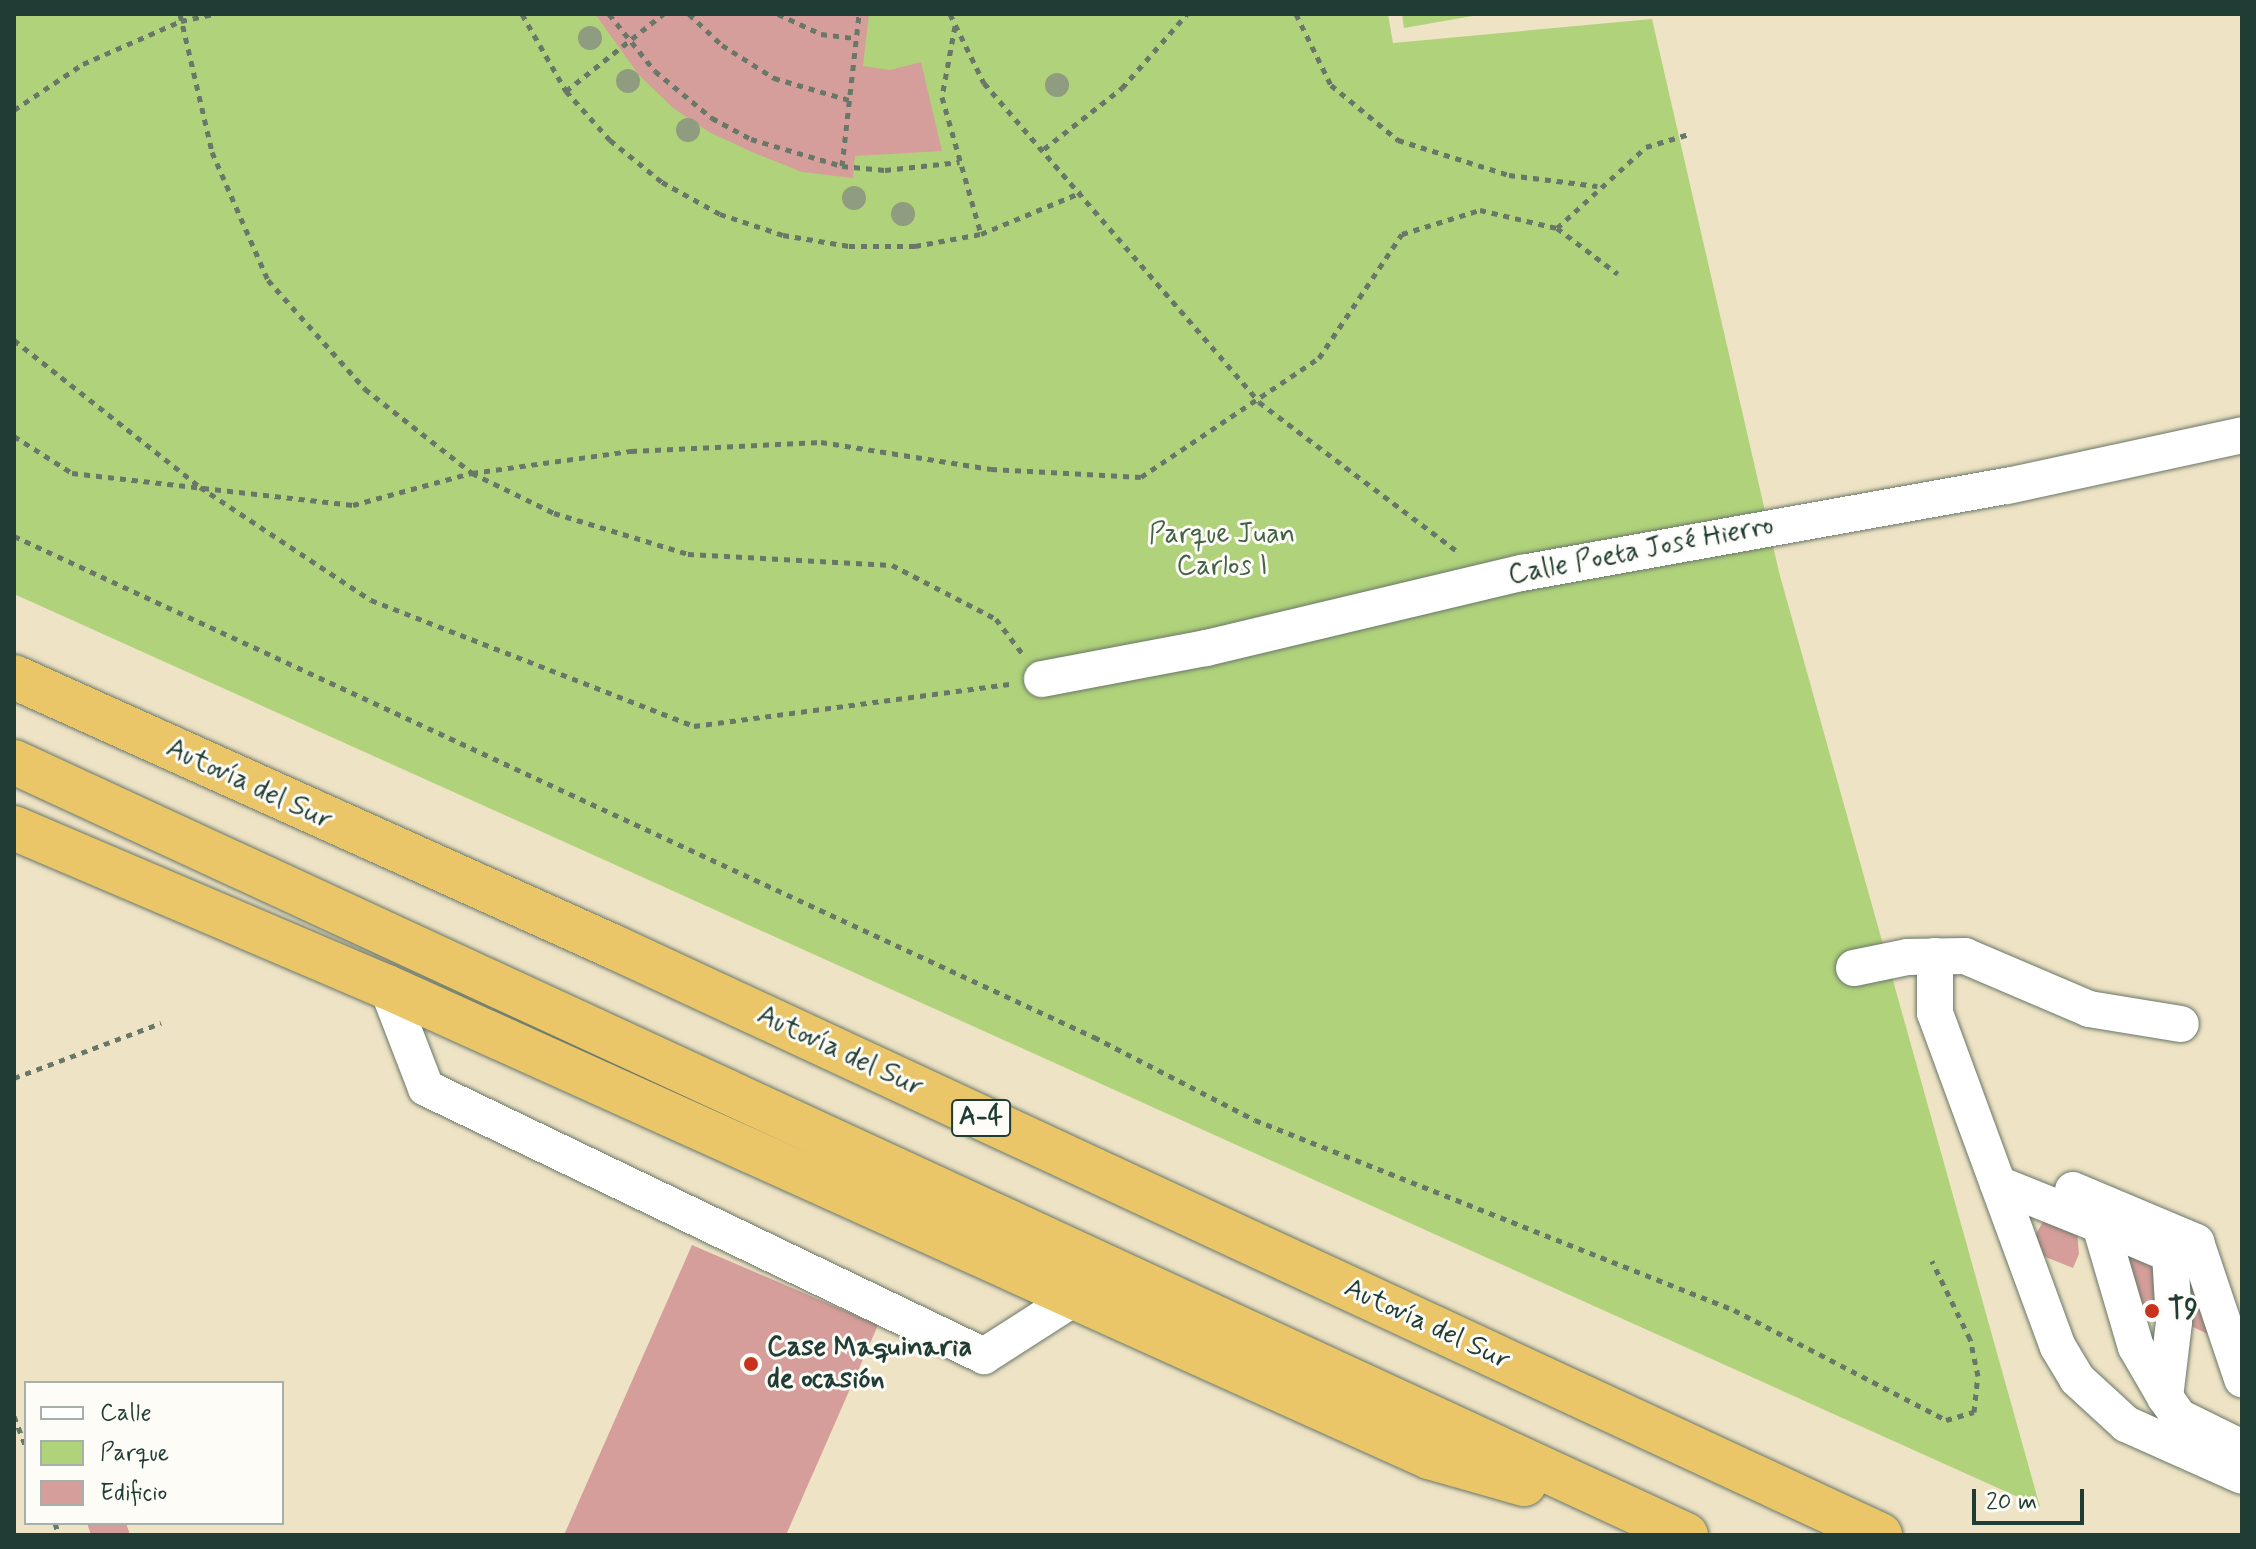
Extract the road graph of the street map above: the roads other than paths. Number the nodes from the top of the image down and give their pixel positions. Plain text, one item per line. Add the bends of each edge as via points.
1 (2242, 435) edge
2 (14, 650) edge
3 (14, 677) edge
4 (1042, 679) road end
5 (78, 707) junction
6 (14, 762) edge
7 (14, 828) edge
8 (1935, 956) junction
9 (1854, 968) dead end
10 (387, 987) junction
11 (2181, 1024) dead end
12 (1993, 1168) junction
13 (2100, 1225) junction
14 (1076, 1297) junction
15 (2242, 1379) edge
16 (2165, 1397) junction
17 (2242, 1448) edge
18 (2242, 1476) edge
19 (1675, 1530) edge
20 (1880, 1535) edge

1 - 4 lane, Calle Poeta José Hierro via 2007,486 1522,573 1206,648
2 - 5 highway, A-4
3 - 5 highway, Autovía del Sur / A-4
5 - 20 highway, Autovía del Sur / A-4 via 642,961
6 - 19 highway
7 - 10 highway
8 - 9 lane
8 - 11 lane via 1965,956 2089,1009
8 - 12 lane via 1935,1013
10 - 14 highway
10 - 14 lane via 426,1088 984,1356
12 - 13 lane
12 - 15 lane via 2196,1242
12 - 18 lane via 2058,1347 2077,1379 2126,1424
13 - 16 lane via 2136,1347
13 - 16 lane via 2170,1254 2174,1322
14 - 19 highway via 1429,1457
16 - 17 lane via 2179,1417

